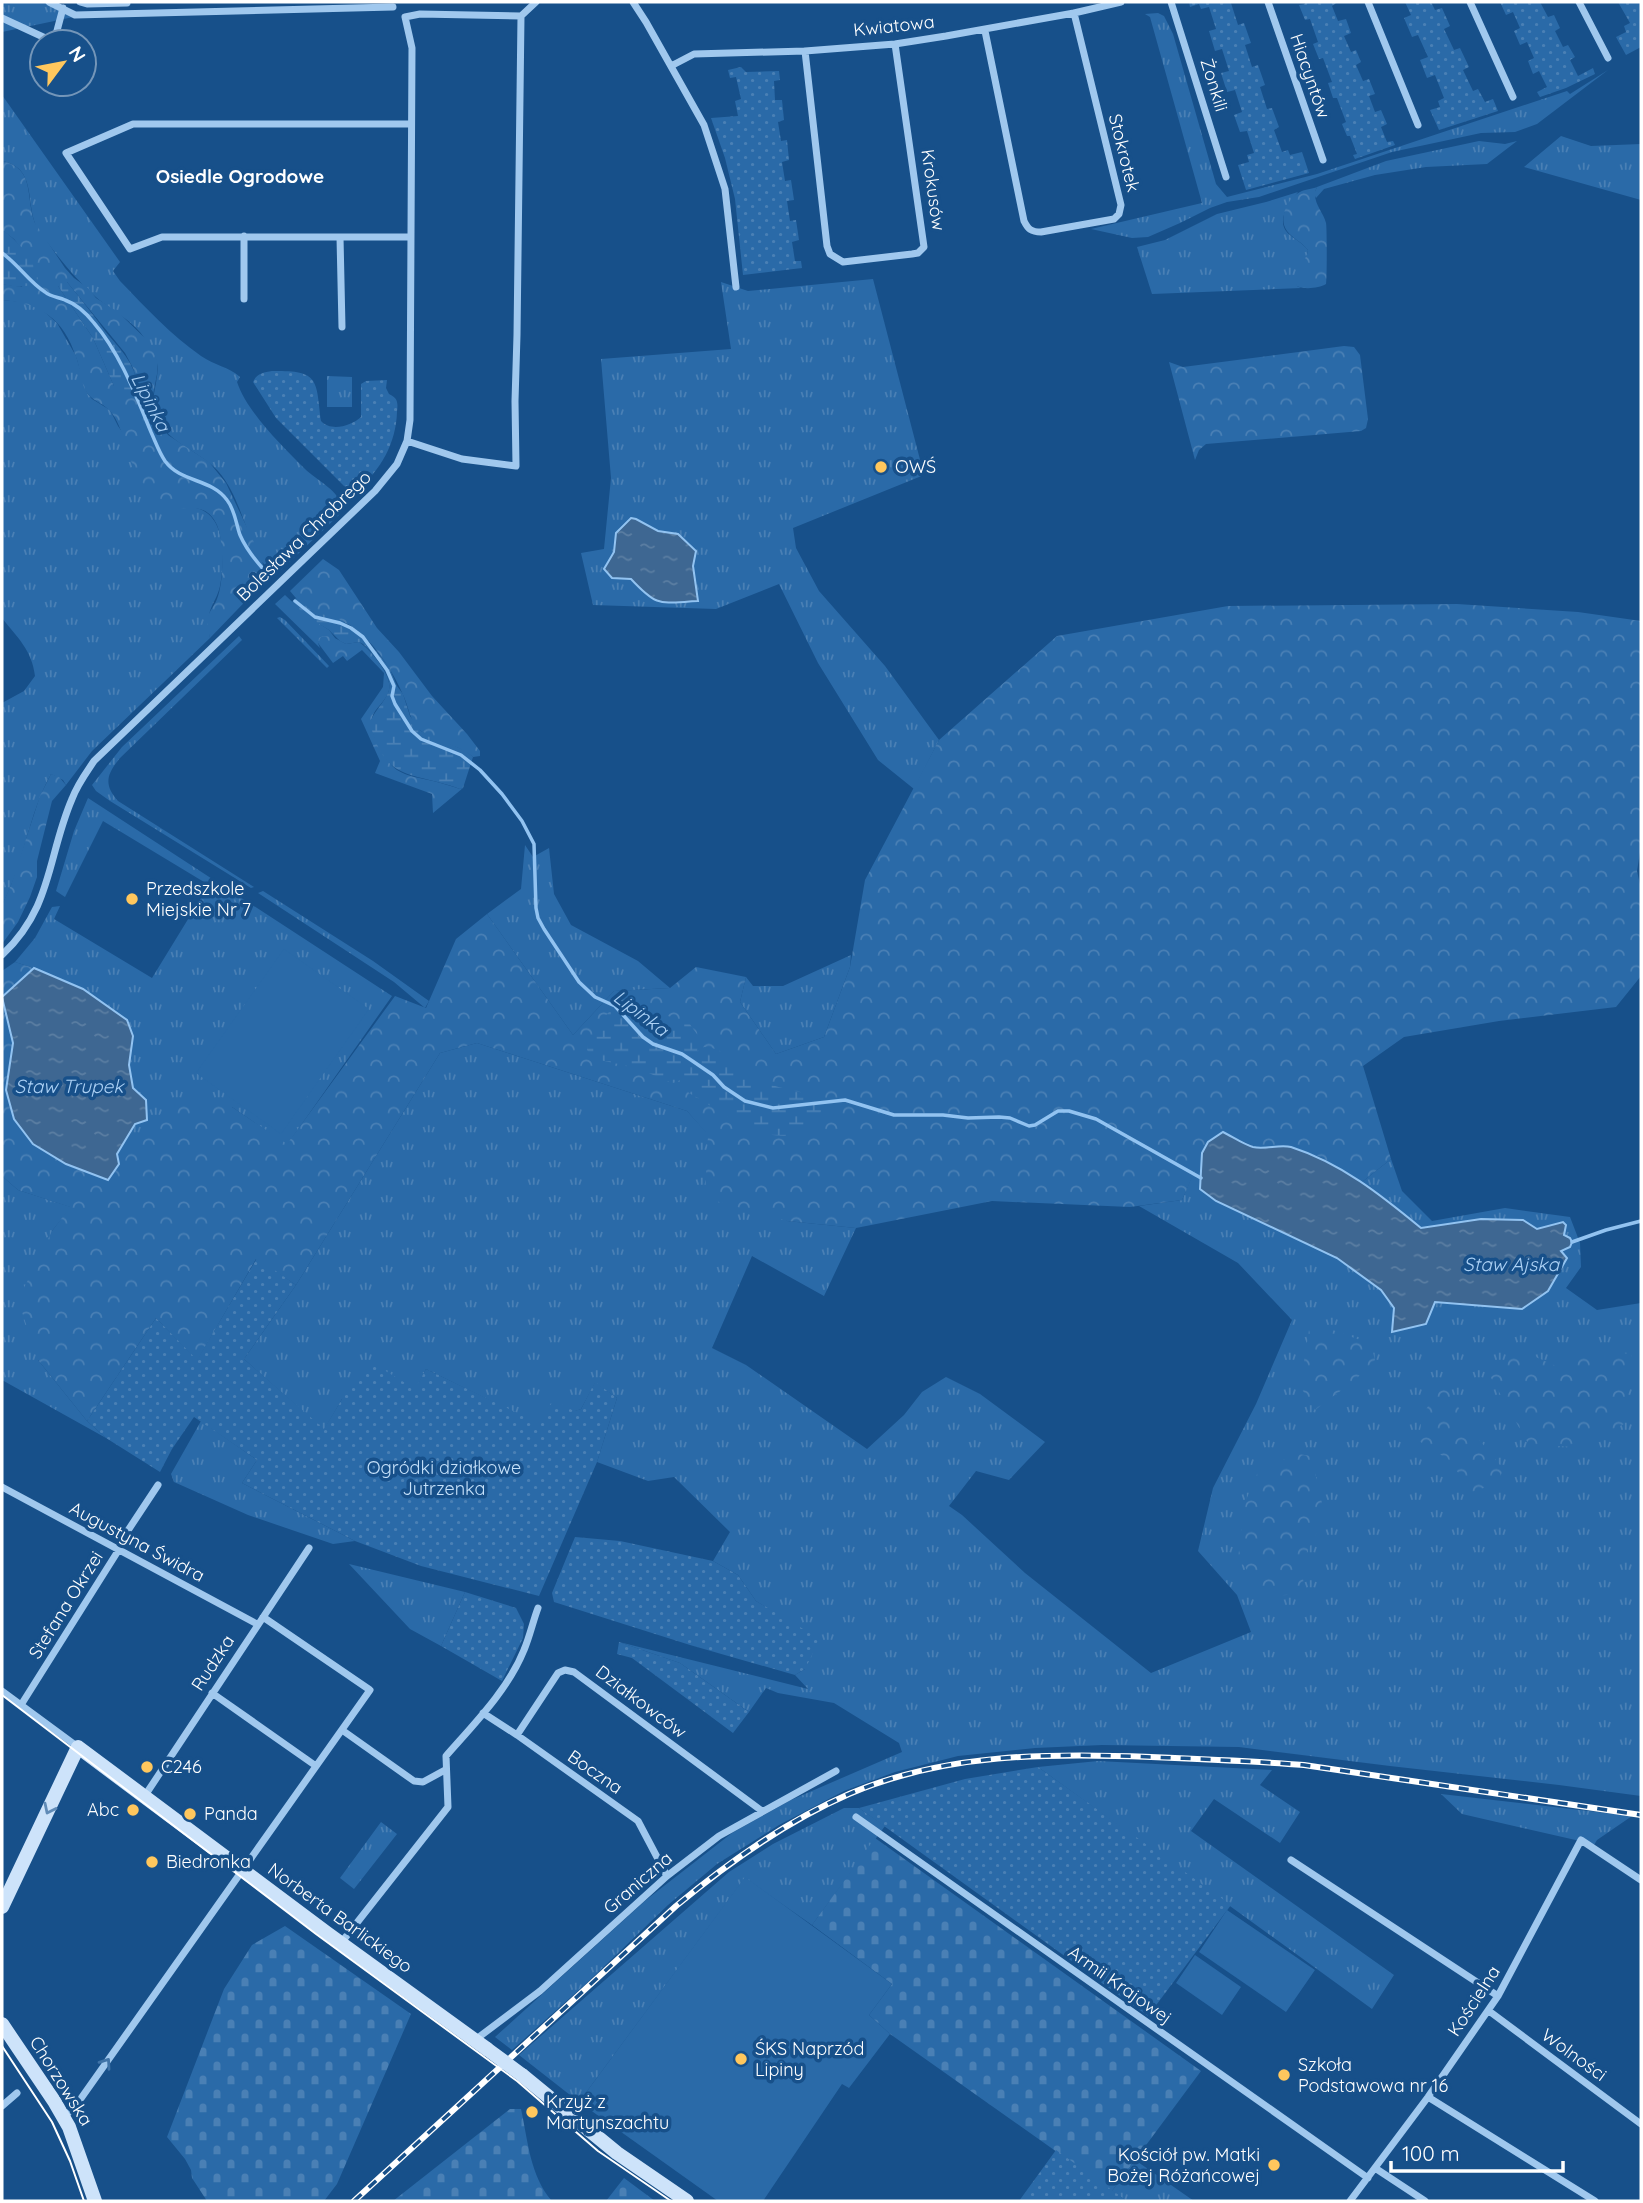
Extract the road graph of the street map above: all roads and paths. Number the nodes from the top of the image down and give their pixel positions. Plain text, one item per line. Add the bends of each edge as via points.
1 (49, 2) edge
2 (536, 2) edge
3 (633, 2) edge
4 (1121, 2) edge
5 (1171, 2) edge
6 (1268, 2) edge
7 (1368, 2) edge
8 (1470, 2) edge
9 (1579, 2) edge
10 (85, 3) edge
11 (126, 3) edge
12 (391, 4) edge
13 (63, 8) junction
14 (1073, 13) junction
15 (521, 16) junction
16 (405, 17) junction
17 (2, 18) edge
18 (985, 31) junction
19 (895, 44) junction
20 (806, 51) junction
21 (1608, 58) dead end
22 (671, 66) junction
23 (1513, 97) dead end
24 (410, 124) junction
25 (1418, 125) dead end
26 (1323, 160) dead end
27 (1226, 177) dead end
28 (244, 236) junction
29 (340, 237) junction
30 (410, 237) junction
31 (736, 287) dead end
32 (244, 299) dead end
33 (342, 327) dead end
34 (407, 441) junction
35 (2, 955) edge
36 (158, 1485) dead end
37 (2, 1487) edge
38 (309, 1548) dead end
39 (118, 1551) junction
40 (538, 1608) dead end
41 (263, 1617) junction
42 (257, 1624) junction
43 (2, 1691) edge
44 (212, 1693) junction
45 (21, 1705) junction
46 (482, 1713) junction
47 (342, 1730) junction
48 (517, 1735) junction
49 (78, 1747) junction
50 (316, 1766) junction
51 (445, 1770) junction
52 (836, 1771) dead end
53 (144, 1797) junction
54 (762, 1811) junction
55 (856, 1816) dead end
56 (1291, 1860) dead end
57 (243, 1870) junction
58 (667, 1876) junction
59 (1641, 1881) edge
60 (2, 1907) edge
61 (341, 1944) junction
62 (1498, 1996) junction
63 (1489, 2011) junction
64 (2, 2024) edge
65 (481, 2045) junction
66 (17, 2093) dead end
67 (1428, 2096) junction
68 (2, 2106) edge
69 (64, 2117) junction
70 (1641, 2124) edge
71 (1376, 2168) junction
72 (1368, 2178) junction
73 (95, 2201) edge
74 (687, 2201) edge
75 (1350, 2201) edge
76 (1425, 2201) edge
77 (1595, 2201) edge

1 - 13 street
2 - 15 street
3 - 22 street
4 - 14 street, Kwiatowa
5 - 27 street, Żonkili
6 - 26 street, Hiacyntów
7 - 25 street
8 - 23 street
9 - 21 street
10 - 11 street
12 - 13 street via 75,15
12 - 16 street
13 - 17 street via 54,42
14 - 18 street, Kwiatowa
14 - 18 street, Stokrotek via 1121,205 1114,219 1041,232 1027,228
15 - 16 street
15 - 34 street via 516,466 462,459
16 - 24 street, Bolesława Chrobrego via 412,48
18 - 19 street, Kwiatowa
19 - 20 street, Kwiatowa
19 - 20 street, Krokusów via 924,247 918,253 843,262 830,254 827,246
20 - 22 street, Kwiatowa via 694,54
22 - 31 street via 704,125 724,189
24 - 28 street via 133,124 66,153 130,249 162,237
24 - 30 street, Bolesława Chrobrego
28 - 29 street
28 - 32 street
29 - 30 street
29 - 33 street
30 - 34 street, Bolesława Chrobrego
34 - 35 street, Bolesława Chrobrego via 397,464 374,491 94,761 72,799 37,909
36 - 39 street, Stefana Okrzei
37 - 39 street, Augustyna Świdra
38 - 41 street, Rudzka
39 - 42 street, Augustyna Świdra
39 - 45 street, Stefana Okrzei
40 - 46 street via 524,1650
41 - 42 street, Rudzka
41 - 47 street via 370,1690
42 - 44 street, Rudzka
43 - 45 street, Norberta Barlickiego
44 - 50 street
44 - 53 street, Rudzka
45 - 49 street, Norberta Barlickiego
46 - 48 street, Boczna
46 - 51 street via 446,1756
47 - 50 street
47 - 51 street via 414,1781 423,1782
48 - 54 street, Działkowców via 558,1674 574,1672
48 - 58 street, Boczna via 638,1821
49 - 53 street, Norberta Barlickiego
49 -> 60 street
50 - 57 street
51 - 61 street via 448,1807
52 - 54 street, Graniczna
53 - 57 street, Norberta Barlickiego
54 - 58 street, Graniczna via 719,1836
55 - 72 street, Armii Krajowej
56 - 62 street
57 - 61 street, Norberta Barlickiego
69 -> 57 street
58 - 65 street, Graniczna
59 - 62 street, Kościelna via 1581,1840
61 - 65 street, Norberta Barlickiego
62 - 63 street, Kościelna
63 - 67 street, Kościelna
63 - 70 street, Wolności
64 - 69 street, Chorzowska
65 - 74 street, Norberta Barlickiego, bridge via 598,2139
66 - 68 street
67 - 71 street, Kościelna
67 - 77 street
69 - 73 street, Chorzowska
71 - 72 street, Kościelna
71 - 76 street
72 - 75 street, Kościelna

